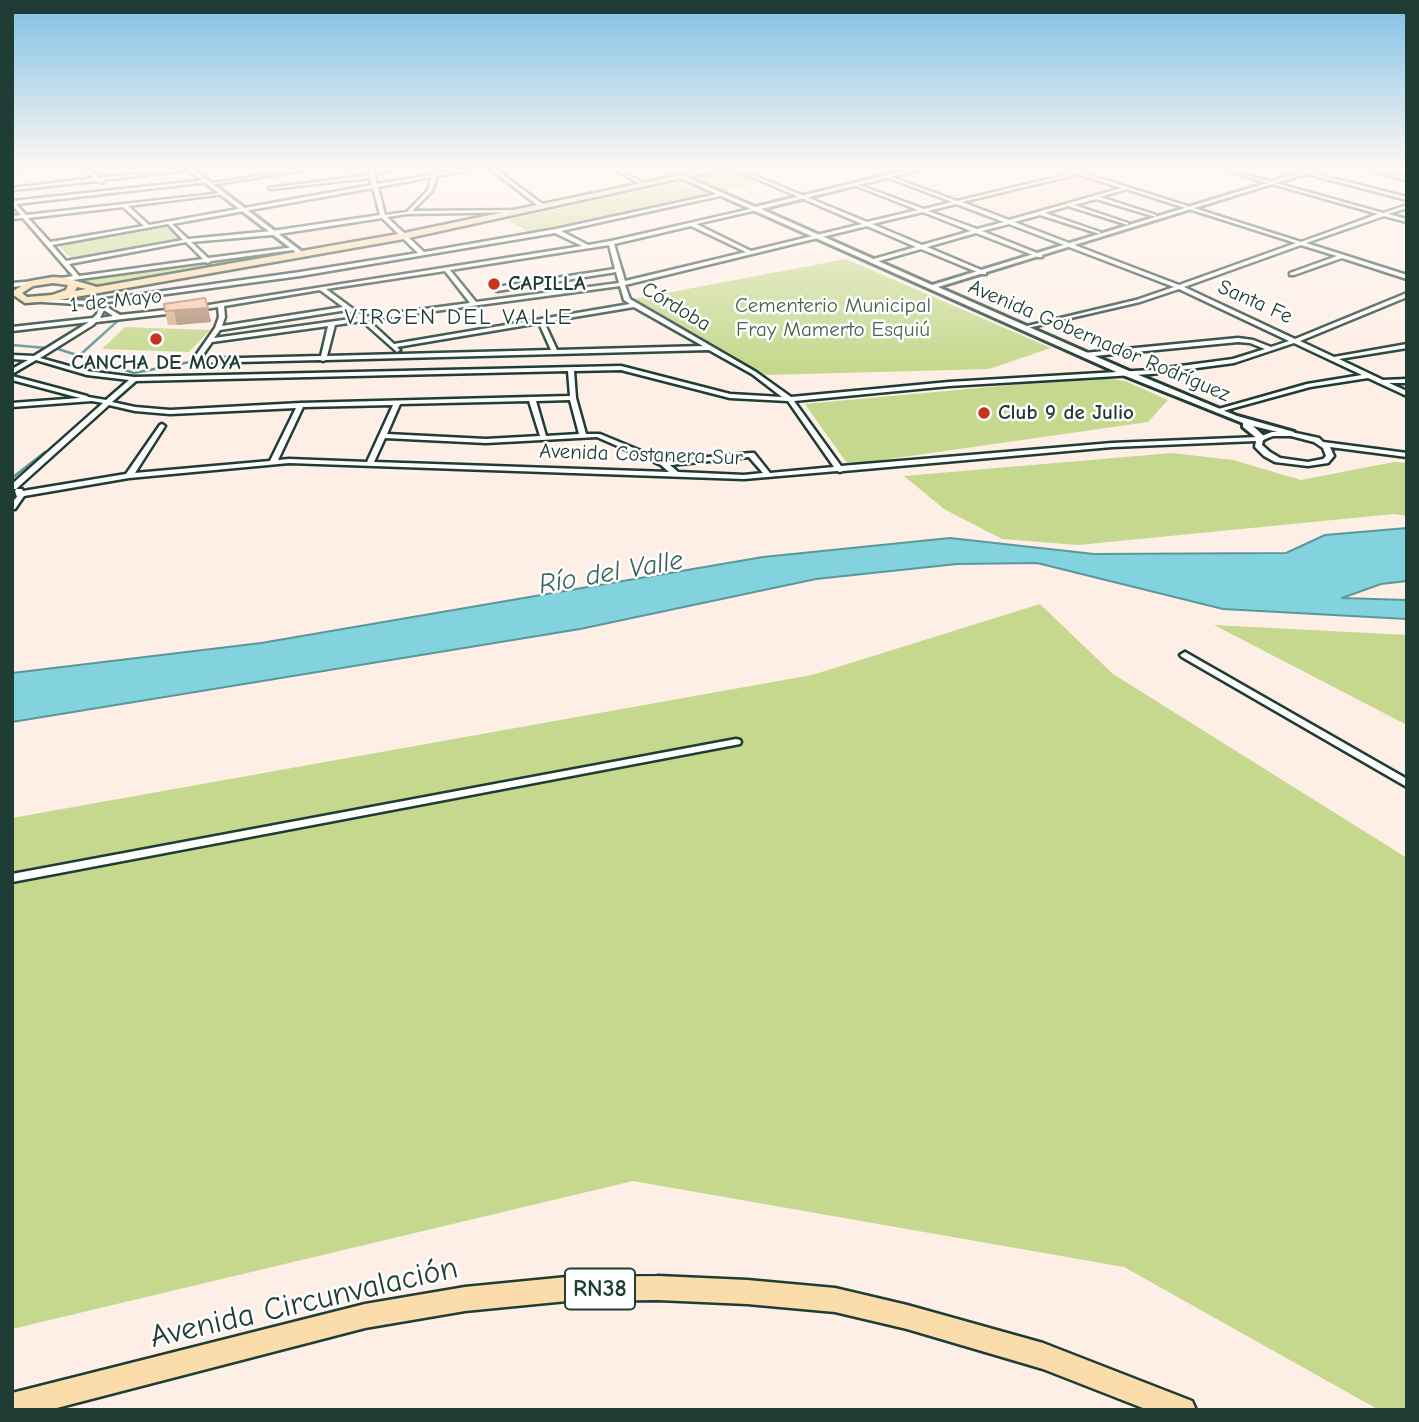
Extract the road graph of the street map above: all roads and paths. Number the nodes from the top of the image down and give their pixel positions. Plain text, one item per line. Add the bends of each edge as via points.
1 (39, 234) edge
2 (105, 234) edge
3 (178, 234) edge
4 (257, 234) edge
5 (274, 234) edge
6 (412, 234) edge
7 (536, 234) edge
8 (563, 234) edge
9 (647, 234) edge
10 (713, 234) edge
11 (810, 234) edge
12 (826, 234) edge
13 (892, 234) edge
14 (968, 234) edge
15 (983, 234) edge
16 (1044, 234) edge
17 (1095, 234) edge
18 (1101, 234) edge
19 (1270, 234) edge
20 (1329, 234) edge
21 (404, 236) junction
22 (816, 237) junction
23 (184, 241) junction
24 (611, 243) junction
25 (48, 244) junction
26 (1070, 244) junction
27 (1301, 244) junction
28 (587, 247) junction
29 (922, 247) junction
30 (297, 251) junction
31 (422, 253) junction
32 (752, 253) junction
33 (1036, 255) junction
34 (1341, 257) junction
35 (208, 261) junction
36 (872, 261) junction
37 (65, 263) junction
38 (446, 268) junction
39 (617, 270) junction
40 (981, 272) junction
41 (1292, 274) dead end
42 (1407, 277) edge
43 (76, 281) junction
44 (152, 282) junction
45 (33, 283) junction
46 (621, 284) junction
47 (12, 287) edge
48 (932, 287) junction
49 (1180, 287) junction
50 (322, 289) junction
51 (497, 289) dead end
52 (1407, 295) edge
53 (53, 298) junction
54 (36, 301) junction
55 (94, 302) junction
56 (12, 304) edge
57 (474, 304) junction
58 (102, 305) junction
59 (221, 305) junction
60 (634, 305) junction
61 (348, 308) junction
62 (121, 318) junction
63 (363, 319) junction
64 (96, 320) junction
65 (541, 321) junction
66 (332, 323) junction
67 (218, 328) junction
68 (1025, 328) junction
69 (12, 329) edge
70 (210, 340) junction
71 (1297, 340) junction
72 (395, 345) junction
73 (1407, 346) edge
74 (709, 348) junction
75 (1272, 349) junction
76 (557, 352) junction
77 (1084, 355) junction
78 (400, 356) junction
79 (12, 357) edge
80 (34, 358) junction
81 (323, 359) junction
82 (1336, 359) junction
83 (571, 368) junction
84 (562, 369) junction
85 (12, 372) edge
86 (1126, 373) junction
87 (1372, 376) junction
88 (12, 378) edge
89 (134, 379) junction
90 (1382, 380) junction
91 (1407, 381) edge
92 (1407, 394) edge
93 (573, 398) junction
94 (92, 399) junction
95 (790, 399) junction
96 (532, 400) junction
97 (398, 402) junction
98 (110, 404) junction
99 (12, 405) edge
100 (301, 405) junction
101 (1217, 411) junction
102 (1234, 418) junction
103 (162, 426) dead end
104 (1291, 434) junction
105 (583, 435) junction
106 (384, 436) junction
107 (544, 439) junction
108 (1261, 439) junction
109 (1322, 444) junction
110 (1407, 455) edge
111 (273, 462) junction
112 (664, 463) junction
113 (369, 465) junction
114 (840, 470) junction
115 (675, 474) junction
116 (129, 476) junction
117 (769, 476) junction
118 (12, 487) edge
119 (21, 494) junction
120 (12, 507) edge
121 (1185, 654) dead end
122 (736, 742) dead end
123 (1407, 784) edge
124 (12, 878) edge
125 (12, 1406) edge
126 (1183, 1410) edge

1 - 25 street
2 - 25 street
3 - 23 street
4 - 23 street
5 - 30 street
6 - 21 main road
7 - 31 street
8 - 28 street
9 - 24 street, 1 de Mayo
10 - 32 street
11 - 22 street, Avenida Gobernador Rodríguez
12 - 22 street
13 - 29 street
14 - 29 street
15 - 33 street
16 - 26 street, Santa Fe
17 - 26 street
18 - 26 street
19 - 27 street
20 - 27 street
21 - 30 main road via 333,250
21 - 31 street
22 - 32 street
22 - 36 street, Avenida Gobernador Rodríguez
23 - 35 street
23 - 37 street
24 - 28 street, 1 de Mayo
24 - 39 street, Córdoba
25 - 37 street
26 - 33 street
26 - 49 street, Santa Fe
27 - 34 street
27 - 49 street
28 - 38 street, 1 de Mayo
29 - 36 street
29 - 40 street
30 - 35 street
30 - 44 main road via 270,261
31 - 55 street
32 - 46 street
33 - 40 street
34 - 41 street
34 - 42 street
35 - 43 street
36 - 48 street, Avenida Gobernador Rodríguez
37 - 43 street
38 - 50 street, 1 de Mayo
38 - 57 street
39 - 46 street, Córdoba
39 - 51 street
40 - 48 street
43 - 44 main road via 103,289
43 - 45 main road
43 - 53 main road via 70,292
44 - 53 main road
45 - 47 main road
45 - 54 main road via 16,293
46 - 57 street
46 - 60 street, Córdoba
48 - 68 street, Avenida Gobernador Rodríguez
49 - 68 street
49 - 71 street, Santa Fe
50 - 59 street, 1 de Mayo
50 - 61 street
52 - 71 street
53 - 54 main road
54 - 55 street
54 - 56 main road
55 - 58 street
57 - 63 street
58 - 62 street
58 - 64 street
59 - 62 street, 1 de Mayo
59 - 67 street
60 - 65 street
60 - 74 street, Córdoba
61 - 63 street
61 - 67 street
62 - 64 street, 1 de Mayo
63 - 66 street
63 - 72 street
64 - 69 street, 1 de Mayo
64 - 80 street
65 - 72 street
65 - 76 street
66 - 70 street
66 - 81 street
67 - 70 street
68 - 77 street, Avenida Gobernador Rodríguez
70 - 81 street via 195,360
71 - 75 street
71 - 82 street, Santa Fe
72 - 78 street
73 - 82 street
74 - 76 street
74 - 95 street, Córdoba
75 - 77 street via 1238,340
75 - 86 street via 1234,361
76 - 78 street
76 - 84 street
77 - 86 street, Avenida Gobernador Rodríguez
78 - 81 street
79 - 80 street
80 - 85 street
80 - 89 street via 87,373
82 - 87 street, Santa Fe
83 - 84 street
83 - 93 street
83 - 95 street via 621,368 730,396
84 - 89 street
86 - 95 street
86 - 101 street, Avenida Gobernador Rodríguez
87 - 90 street, Santa Fe
87 - 101 street via 1308,385
88 - 94 street
89 - 98 street
90 - 91 street
90 - 92 street, Santa Fe
93 - 96 street
93 - 105 street
94 - 98 street
94 - 99 street
95 - 114 street
96 - 97 street
96 - 107 street
97 - 100 street
97 - 106 street
98 - 100 street via 170,412
98 - 118 street
100 - 111 street
101 - 102 street, Avenida Gobernador Rodríguez
102 - 104 street, Avenida Gobernador Rodríguez
102 - 108 street, Avenida Gobernador Rodríguez
103 - 116 street
104 - 108 street, Avenida Costanera Sur
104 - 109 street
105 - 107 street
105 - 112 street via 607,437
106 - 107 street
106 - 113 street
108 - 109 street via 1258,445 1267,454 1301,464 1328,459 1329,450
108 - 114 street, Avenida Costanera Sur via 1112,445
109 - 110 street
111 - 113 street, Avenida Costanera Sur
111 - 116 street, Avenida Costanera Sur
112 - 115 street
112 - 117 street via 751,454
113 - 115 street, Avenida Costanera Sur
114 - 117 street, Avenida Costanera Sur
115 - 117 street, Avenida Costanera Sur
116 - 119 street, Avenida Costanera Sur
118 - 119 street
119 - 120 street
121 - 123 street
122 - 124 street
125 - 126 main road, Avenida Circunvalación / RN38 via 365,1316 567,1289 657,1288 835,1300 1043,1356

